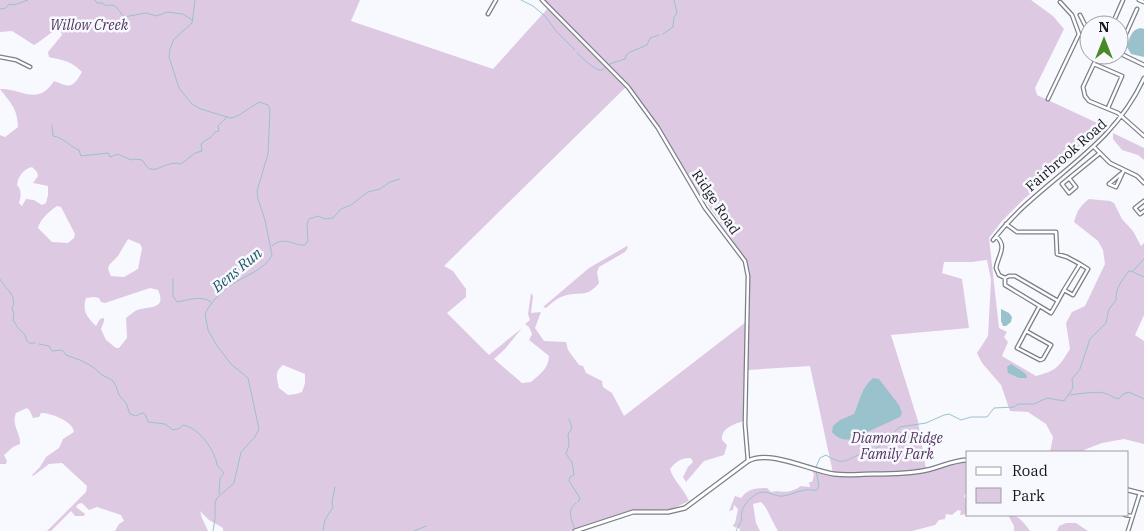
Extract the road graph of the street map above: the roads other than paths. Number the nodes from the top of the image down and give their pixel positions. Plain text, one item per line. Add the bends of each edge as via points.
1 (496, 0) edge
2 (542, 0) edge
3 (1123, 0) edge
4 (1139, 0) edge
5 (1060, 2) dead end
6 (1144, 2) edge
7 (1137, 10) dead end
8 (488, 14) dead end
9 (1116, 15) edge
10 (1129, 28) edge
11 (1078, 31) joint
12 (0, 57) edge
13 (1129, 58) edge
14 (1094, 65) edge
15 (1096, 65) edge
16 (1144, 65) edge
17 (30, 67) dead end
18 (1144, 78) edge
19 (1048, 99) dead end
20 (1108, 108) junction
21 (1122, 117) junction
22 (1143, 134) edge
23 (1094, 147) junction
24 (1100, 153) junction
25 (1124, 170) junction
26 (1122, 173) junction
27 (1069, 178) junction
28 (1144, 183) edge
29 (1144, 201) edge
30 (1144, 211) edge
31 (1006, 224) junction
32 (996, 236) junction
33 (993, 240) dead end
34 (1080, 264) junction
35 (1005, 278) junction
36 (1064, 290) junction
37 (1058, 301) junction
38 (1040, 307) junction
39 (1026, 331) junction
40 (966, 460) edge
41 (748, 461) junction
42 (1129, 490) edge
43 (1142, 493) edge
44 (1129, 516) edge
45 (1132, 516) junction
46 (575, 531) edge
47 (1128, 531) edge

1 - 8 street
2 - 41 street, Ridge Road via 628,87 658,128 705,208 746,264 745,424
3 - 9 street
4 - 6 street
5 - 11 street via 1070,11
7 - 10 street
11 - 19 street
12 - 17 street
13 - 16 street
14 - 20 street via 1083,93 1089,101
15 - 20 street via 1122,76
18 - 21 street, Fairbrook Road
20 - 21 street
21 - 22 street
21 - 23 street, Fairbrook Road
23 - 24 street
23 - 31 street, Fairbrook Road via 1025,204
24 - 25 street
24 - 27 street
25 - 26 street
25 - 28 street
26 - 26 street via 1116,187 1109,184 1116,179
27 - 27 street via 1062,184 1069,193 1076,187
29 - 30 street via 1135,208 1140,214
31 - 32 street, Fairbrook Road
31 - 34 street via 1017,232 1056,232 1058,255
32 - 33 street, Fairbrook Road
32 - 35 street via 1002,246 996,271
34 - 36 street
34 - 36 street via 1088,269 1073,295
35 - 37 street via 1015,276
35 - 38 street via 1007,288
36 - 37 street
37 - 38 street via 1051,313
38 - 39 street
39 - 39 street via 1017,348 1043,359 1051,345
40 - 41 street via 910,473 837,474 763,458
41 - 46 street via 685,508 668,512 634,512
42 - 43 street
43 - 45 street
44 - 45 street
45 - 47 street

